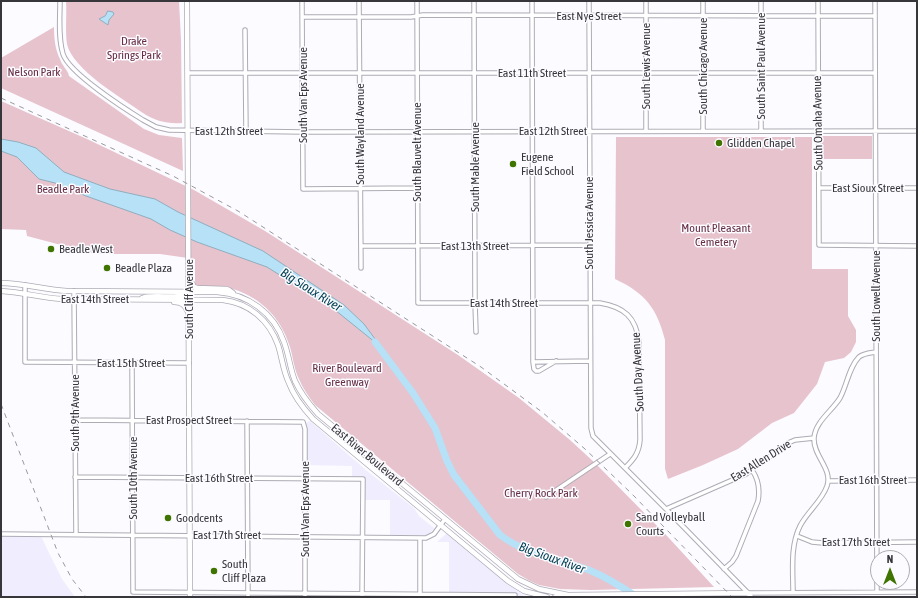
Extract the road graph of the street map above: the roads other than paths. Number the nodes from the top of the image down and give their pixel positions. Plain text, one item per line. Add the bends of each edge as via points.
1 (60, 1) edge
2 (186, 1) edge
3 (302, 1) edge
4 (360, 1) edge
5 (417, 1) edge
6 (474, 1) edge
7 (532, 1) edge
8 (589, 1) edge
9 (646, 1) edge
10 (704, 1) edge
11 (761, 1) edge
12 (818, 1) edge
13 (875, 1) edge
14 (302, 16) junction
15 (359, 16) junction
16 (417, 16) junction
17 (474, 16) junction
18 (532, 16) junction
19 (589, 16) junction
20 (646, 16) junction
21 (761, 16) junction
22 (818, 16) junction
23 (875, 16) junction
24 (704, 17) junction
25 (246, 30) dead end
26 (188, 73) junction
27 (245, 73) junction
28 (303, 73) junction
29 (474, 73) junction
30 (531, 73) junction
31 (589, 73) junction
32 (646, 73) junction
33 (818, 73) junction
34 (875, 73) junction
35 (360, 74) junction
36 (417, 74) junction
37 (704, 74) junction
38 (761, 74) junction
39 (188, 131) junction
40 (246, 131) junction
41 (360, 131) junction
42 (417, 131) junction
43 (475, 131) junction
44 (532, 131) junction
45 (589, 131) junction
46 (646, 131) junction
47 (703, 131) junction
48 (761, 131) junction
49 (818, 131) junction
50 (876, 131) junction
51 (917, 131) edge
52 (303, 132) junction
53 (418, 188) junction
54 (819, 188) junction
55 (876, 188) junction
56 (917, 188) edge
57 (361, 189) junction
58 (532, 245) junction
59 (589, 245) junction
60 (361, 246) junction
61 (418, 246) junction
62 (475, 246) junction
63 (876, 246) junction
64 (917, 246) edge
65 (361, 268) dead end
66 (189, 277) junction
67 (1, 283) edge
68 (25, 285) junction
69 (1, 291) edge
70 (74, 291) junction
71 (189, 292) junction
72 (25, 293) junction
73 (232, 293) junction
74 (243, 297) junction
75 (74, 299) junction
76 (139, 299) junction
77 (189, 299) junction
78 (532, 302) junction
79 (418, 303) joint
80 (475, 303) junction
81 (590, 303) junction
82 (189, 312) junction
83 (476, 332) dead end
84 (876, 352) junction
85 (590, 360) junction
86 (556, 361) junction
87 (532, 362) junction
88 (75, 363) junction
89 (132, 363) junction
90 (189, 363) junction
91 (75, 420) junction
92 (132, 420) junction
93 (189, 421) junction
94 (247, 421) junction
95 (303, 422) joint
96 (814, 438) junction
97 (610, 454) junction
98 (625, 468) junction
99 (752, 470) junction
100 (76, 477) junction
101 (133, 477) junction
102 (190, 478) junction
103 (248, 478) junction
104 (305, 479) junction
105 (829, 480) junction
106 (917, 480) edge
107 (877, 481) junction
108 (546, 497) dead end
109 (666, 510) junction
110 (445, 519) junction
111 (441, 526) junction
112 (1, 534) edge
113 (76, 534) junction
114 (133, 535) junction
115 (190, 535) junction
116 (248, 535) junction
117 (305, 536) junction
118 (797, 536) junction
119 (362, 537) junction
120 (420, 538) junction
121 (877, 542) junction
122 (917, 542) edge
123 (724, 569) junction
124 (248, 592) junction
125 (793, 592) junction
126 (877, 592) junction
127 (917, 592) edge
128 (516, 594) dead end
129 (190, 595) edge
130 (305, 595) edge
131 (362, 595) edge
132 (420, 595) edge
133 (568, 595) junction
134 (749, 595) edge
135 (248, 597) edge
136 (547, 597) edge
137 (554, 597) edge

1 - 39 street, East 12th Street via 62,47 74,70 144,120 162,129
2 - 26 main road, South Cliff Avenue
3 - 14 street, South Van Eps Avenue
4 - 15 street, South Wayland Avenue
5 - 16 street, South Blauvelt Avenue
6 - 17 street, South Mable Avenue
7 - 18 street
8 - 19 street, South Jessica Avenue
9 - 20 street, South Lewis Avenue
10 - 24 street, South Chicago Avenue
11 - 21 street, South Saint Paul Avenue
12 - 22 street, South Omaha Avenue
13 - 23 street, South Lowell Avenue
14 - 15 street, East Nye Street
14 - 28 street, South Van Eps Avenue
15 - 16 street, East Nye Street
15 - 35 street, South Wayland Avenue
16 - 17 street, East Nye Street
16 - 36 street, South Blauvelt Avenue
17 - 18 street, East Nye Street
17 - 29 street, South Mable Avenue
18 - 19 street, East Nye Street
18 - 30 street
19 - 20 street, East Nye Street
19 - 31 street, South Jessica Avenue
20 - 24 street, East Nye Street
20 - 32 street, South Lewis Avenue
21 - 22 street, East Nye Street
21 - 24 street, East Nye Street
21 - 38 street, South Saint Paul Avenue
22 - 23 street, East Nye Street
22 - 33 street, South Omaha Avenue
23 - 34 street, South Lowell Avenue
24 - 37 street, South Chicago Avenue
25 - 27 street
26 - 27 street, East 11th Street
26 - 39 main road, South Cliff Avenue
27 - 28 street, East 11th Street
27 - 40 street
28 - 35 street, East 11th Street
28 - 52 street, South Van Eps Avenue
29 - 30 street, East 11th Street
29 - 36 street, East 11th Street
29 - 43 street, South Mable Avenue
30 - 31 street, East 11th Street
30 - 44 street
31 - 32 street, East 11th Street
31 - 45 street, South Jessica Avenue
32 - 37 street, East 11th Street
32 - 46 street, South Lewis Avenue
33 - 34 street, East 11th Street
33 - 38 street, East 11th Street
33 - 49 street, South Omaha Avenue
34 - 50 street, South Lowell Avenue
35 - 36 street, East 11th Street
35 - 41 street, South Wayland Avenue
36 - 42 street, South Blauvelt Avenue
37 - 38 street, East 11th Street
37 - 47 street, South Chicago Avenue
38 - 48 street, South Saint Paul Avenue
39 - 40 street, East 12th Street
39 - 66 main road, South Cliff Avenue
40 - 52 street, East 12th Street
41 - 42 street, East 12th Street
41 - 52 street, East 12th Street
41 - 57 street, South Wayland Avenue
42 - 43 street, East 12th Street
42 - 53 street, South Blauvelt Avenue
43 - 44 street, East 12th Street
43 - 62 street, South Mable Avenue
44 - 45 street, East 12th Street
44 - 58 street
45 - 46 street, East 12th Street
45 - 59 street, South Jessica Avenue
46 - 47 street, East 12th Street
47 - 48 street, East 12th Street
48 - 49 street, East 12th Street
49 - 50 street, East 12th Street
49 - 54 street, South Omaha Avenue
50 - 51 street, East 12th Street
50 - 55 street, South Lowell Avenue
52 - 57 street, South Van Eps Avenue via 304,189
53 - 57 street
53 - 61 street, South Blauvelt Avenue
54 - 55 street, East Sioux Street
54 - 63 street, South Omaha Avenue via 819,246
55 - 56 street, East Sioux Street
55 - 63 street, South Lowell Avenue
57 - 60 street, South Wayland Avenue
58 - 59 street, East 13th Street
58 - 62 street, East 13th Street
58 - 78 street
59 - 81 street, South Jessica Avenue
60 - 61 street, East 13th Street
60 - 65 street, South Wayland Avenue
61 - 62 street, East 13th Street
61 - 79 street, South Blauvelt Avenue
62 - 80 street, South Mable Avenue
63 - 64 street
63 - 84 street, South Lowell Avenue
66 - 71 main road, South Cliff Avenue
66 - 73 main road via 194,287 226,289
67 - 68 main road, East 14th Street
68 - 70 main road, East 14th Street via 46,290
68 - 72 street
69 - 72 main road, East 14th Street
70 - 71 main road, East 14th Street
70 - 75 street, South 9th Avenue
71 - 73 main road, East River Boulevard
71 - 76 main road via 180,296 148,296
71 - 77 main road, South Cliff Avenue
72 - 75 main road, East 14th Street via 46,298
72 - 88 street, East 15th Street via 25,362
73 - 74 main road, East River Boulevard
74 - 77 main road via 198,294
74 - 110 main road, East River Boulevard via 264,310 278,328 295,380 302,395 312,407
75 - 76 main road, East 14th Street
75 - 88 street, South 9th Avenue
76 - 77 main road, East 14th Street
76 - 82 main road via 147,302 181,303
77 - 82 main road, South Cliff Avenue
77 - 111 main road, East River Boulevard via 231,301 259,316 275,338 288,382 306,412
78 - 80 street, East 14th Street
78 - 81 street, East 14th Street
78 - 87 street
79 - 80 street, East 14th Street
80 - 83 street, South Mable Avenue
81 - 85 street, South Jessica Avenue
81 - 98 street, South Day Avenue via 611,305 623,311 631,319 638,335 640,448
82 - 90 main road, South Cliff Avenue
84 - 96 street via 865,353 857,359 840,398 818,427
84 - 107 street, South Lowell Avenue
85 - 86 street
85 - 97 street, South Jessica Avenue via 591,428 598,443
86 - 87 street
86 - 87 street via 539,371 534,369
88 - 89 street, East 15th Street
88 - 91 street, South 9th Avenue
89 - 90 street, East 15th Street
89 - 92 street, South 10th Avenue
90 - 93 main road, South Cliff Avenue
91 - 92 street, East Prospect Street
91 - 100 street, South 9th Avenue
92 - 93 street, East Prospect Street
92 - 101 street, South 10th Avenue
93 - 94 street, East Prospect Street
93 - 102 main road, South Cliff Avenue
94 - 95 street, East Prospect Street
94 - 103 street
95 - 104 street, South Van Eps Avenue
96 - 99 street, East Allen Drive via 788,443
96 - 105 street via 814,445 828,472
97 - 98 street
97 - 108 street
98 - 109 street
99 - 109 street, East Allen Drive
99 - 123 street via 756,475 760,492 758,501 736,556
100 - 101 street, East 16th Street
100 - 113 street, South 9th Avenue
101 - 102 street, East 16th Street
101 - 114 street, South 10th Avenue
102 - 103 street, East 16th Street
102 - 115 main road, South Cliff Avenue
103 - 104 street, East 16th Street
103 - 116 street
104 - 117 street, South Van Eps Avenue
104 - 119 street, East 16th Street via 363,479
105 - 107 street, East 16th Street
105 - 118 street via 825,491 800,526
106 - 107 street, East 16th Street
107 - 121 street, South Lowell Avenue
109 - 123 street
110 - 111 street, East 17th Street
110 - 133 main road, East River Boulevard via 523,582 539,589
111 - 120 street, East 17th Street via 432,536
111 - 136 main road, East River Boulevard via 514,585 530,593
112 - 113 street, East 17th Street
113 - 114 street, East 17th Street
114 - 115 street, East 17th Street
114 - 129 street, South 10th Avenue via 133,592
115 - 116 street, East 17th Street
115 - 129 main road, South Cliff Avenue
116 - 117 street, East 17th Street
116 - 124 street
117 - 119 street, East 17th Street
117 - 130 street, South Van Eps Avenue
118 - 121 street, East 17th Street via 823,543
118 - 125 street via 794,549
119 - 120 street, East 17th Street
119 - 131 street
120 - 132 street
121 - 122 street, East 17th Street
121 - 126 street, South Lowell Avenue
123 - 134 street
124 - 129 street
124 - 130 street
124 - 135 street
125 - 126 street
125 - 134 street
126 - 127 street
128 - 132 street
130 - 131 street
131 - 132 street
133 - 134 main road
133 - 137 main road

